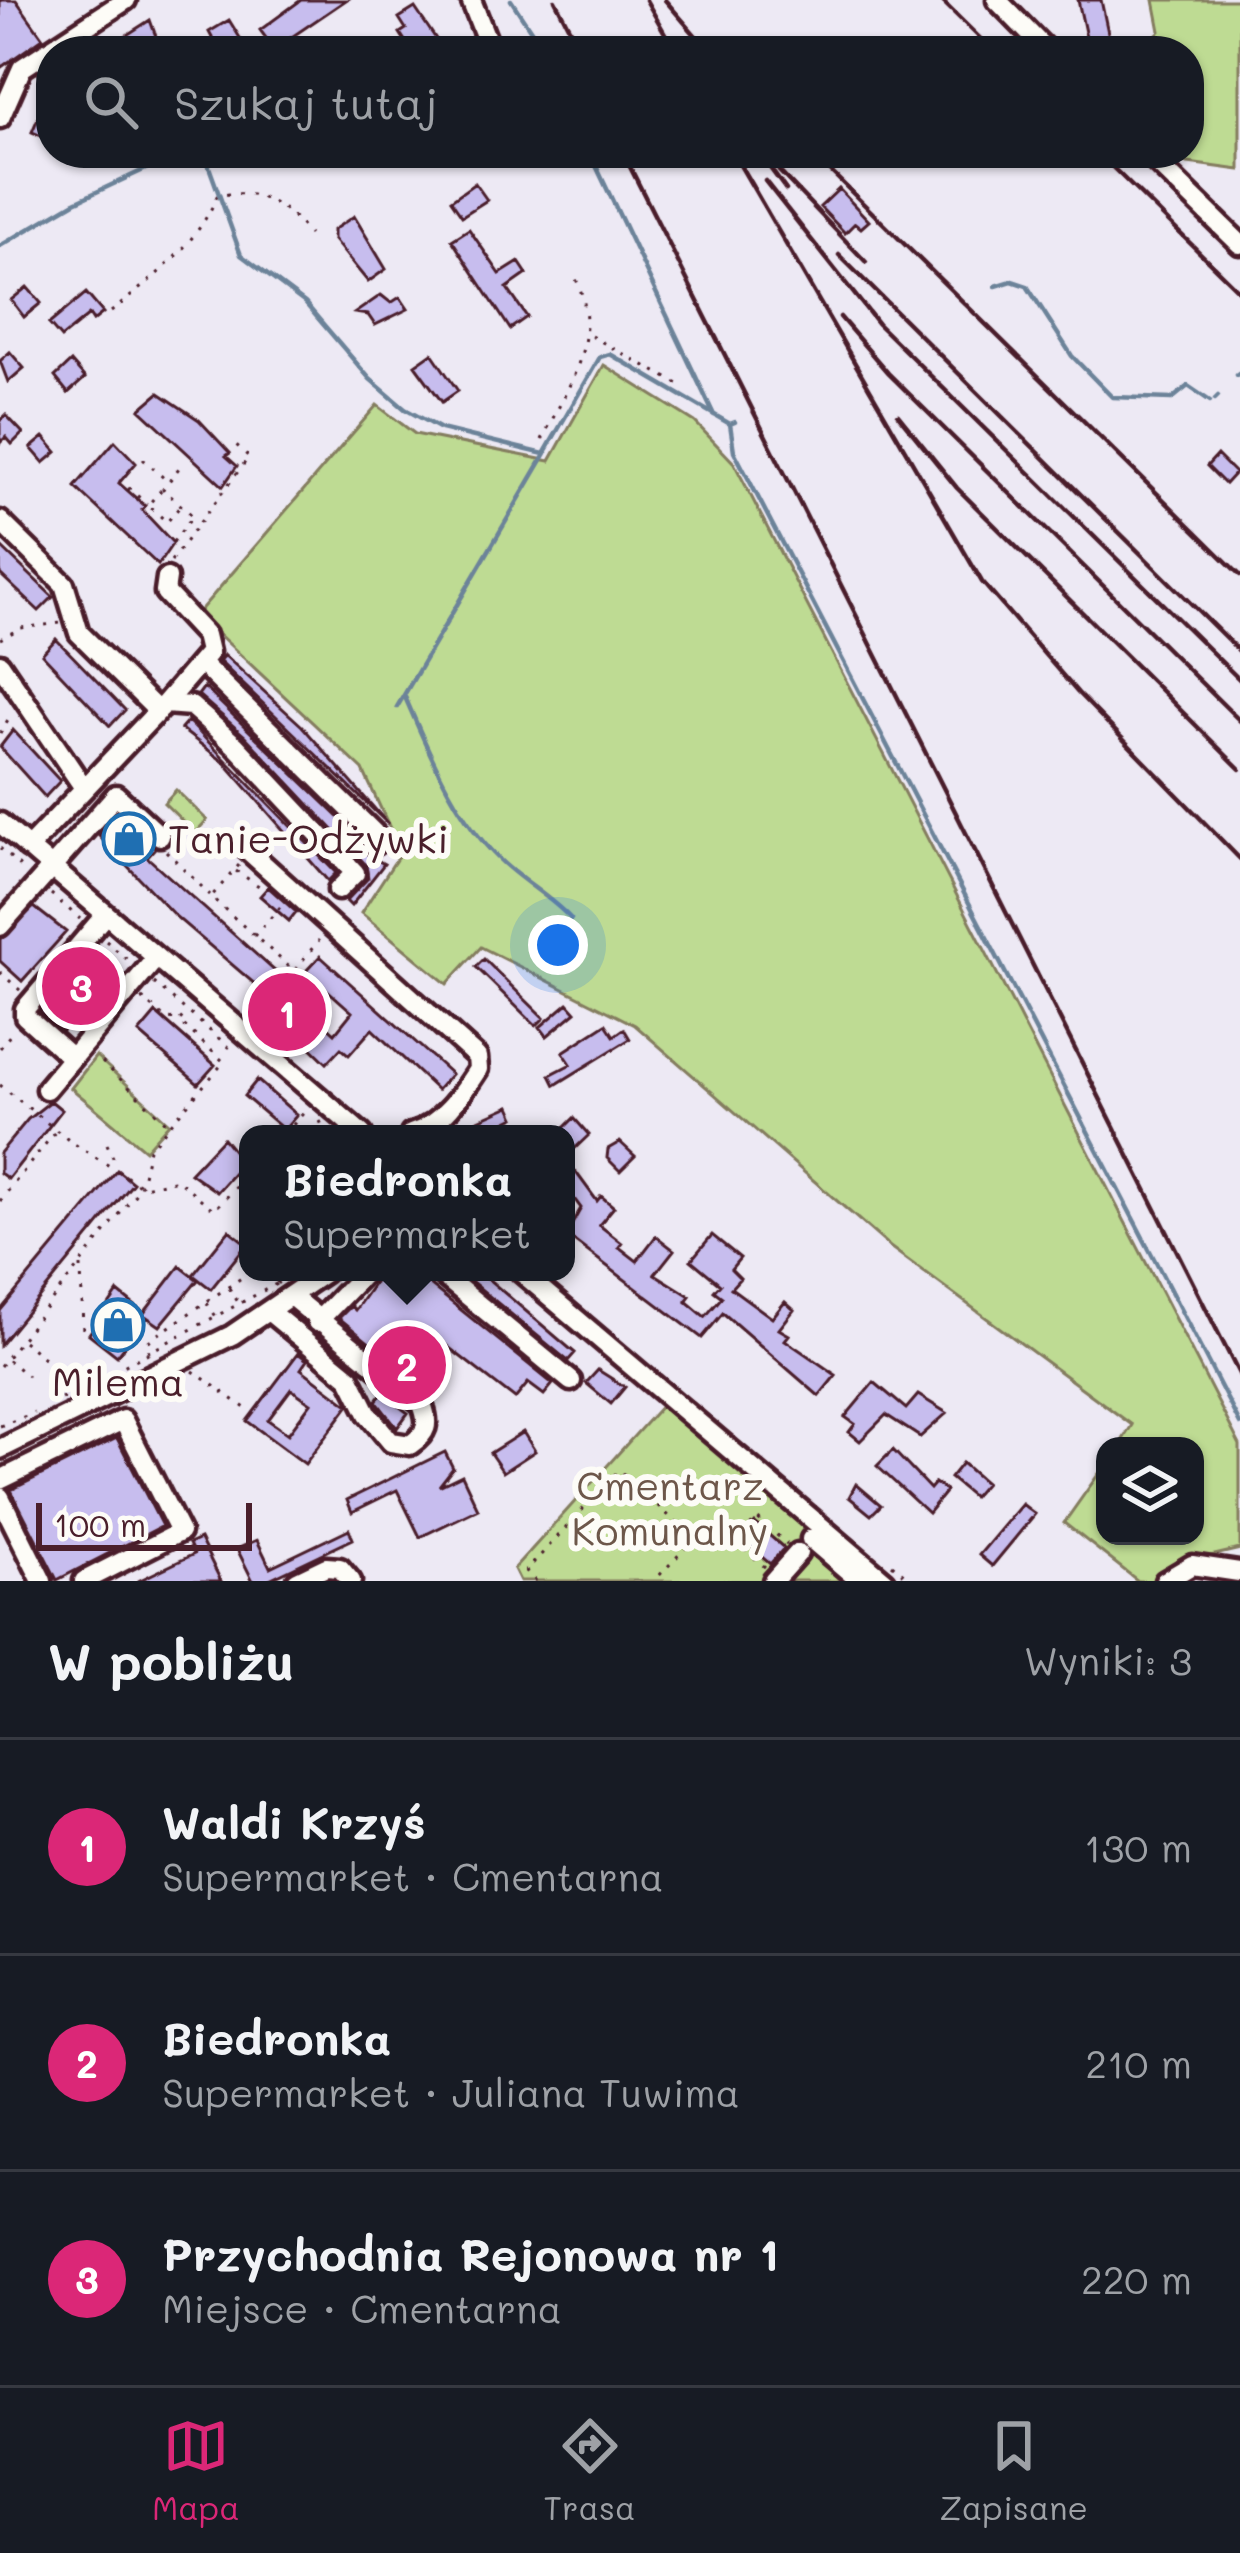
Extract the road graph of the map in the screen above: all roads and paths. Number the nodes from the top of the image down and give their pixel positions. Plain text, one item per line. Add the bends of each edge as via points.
1 (126, 0) edge
2 (470, 0) edge
3 (997, 0) edge
4 (71, 36) edge
5 (485, 36) edge
6 (1032, 36) edge
7 (36, 59) edge
8 (0, 118) edge
9 (1162, 168) edge
10 (309, 236) dead end
11 (1240, 244) edge
12 (574, 275) dead end
13 (111, 311) dead end
14 (589, 336) junction
15 (680, 385) dead end
16 (542, 440) dead end
17 (233, 442) dead end
18 (143, 459) dead end
19 (182, 464) dead end
20 (119, 480) dead end
21 (168, 482) junction
22 (163, 489) junction
23 (148, 505) junction
24 (181, 505) junction
25 (0, 521) edge
26 (172, 542) dead end
27 (164, 575) joint
28 (52, 612) dead end
29 (41, 622) junction
30 (70, 623) dead end
31 (0, 639) edge
32 (0, 664) edge
33 (202, 664) junction
34 (161, 707) junction
35 (84, 788) junction
36 (0, 823) edge
37 (160, 836) dead end
38 (0, 848) edge
39 (28, 848) junction
40 (365, 859) junction
41 (238, 860) junction
42 (45, 876) junction
43 (269, 885) dead end
44 (338, 890) dead end
45 (286, 901) dead end
46 (105, 915) junction
47 (0, 926) edge
48 (324, 934) dead end
49 (254, 935) junction
50 (156, 958) junction
51 (294, 971) junction
52 (0, 972) edge
53 (142, 998) dead end
54 (27, 1008) junction
55 (188, 1012) dead end
56 (274, 1013) dead end
57 (179, 1022) junction
58 (249, 1026) dead end
59 (257, 1032) dead end
60 (0, 1048) edge
61 (72, 1058) junction
62 (102, 1062) dead end
63 (0, 1086) edge
64 (39, 1095) joint
65 (312, 1103) dead end
66 (28, 1108) junction
67 (58, 1122) dead end
68 (169, 1125) junction
69 (293, 1125) edge
70 (351, 1125) edge
71 (431, 1125) edge
72 (55, 1129) junction
73 (107, 1144) dead end
74 (118, 1168) junction
75 (239, 1184) edge
76 (141, 1186) junction
77 (0, 1201) edge
78 (81, 1264) junction
79 (239, 1279) edge
80 (277, 1281) edge
81 (288, 1281) edge
82 (305, 1281) edge
83 (356, 1281) edge
84 (450, 1281) edge
85 (531, 1281) edge
86 (228, 1286) junction
87 (285, 1290) junction
88 (206, 1301) junction
89 (241, 1306) junction
90 (271, 1313) junction
91 (217, 1318) junction
92 (178, 1321) junction
93 (316, 1322) junction
94 (83, 1333) dead end
95 (185, 1334) junction
96 (21, 1340) junction
97 (149, 1352) junction
98 (6, 1359) junction
99 (49, 1362) dead end
100 (0, 1366) edge
101 (185, 1366) dead end
102 (28, 1376) dead end
103 (571, 1381) dead end
104 (55, 1408) dead end
105 (248, 1410) dead end
106 (35, 1413) dead end
107 (0, 1426) edge
108 (0, 1449) edge
109 (0, 1480) edge
110 (0, 1497) edge
111 (804, 1546) junction
112 (1239, 1572) edge
113 (775, 1579) edge
114 (42, 1581) edge
115 (84, 1581) edge
116 (297, 1581) edge
117 (351, 1581) edge
118 (536, 1581) edge
119 (654, 1581) edge
120 (860, 1581) edge
121 (885, 1581) edge
122 (1166, 1581) edge

1 - 4 street
2 - 5 street
3 - 6 street
7 - 8 street via 22,68
9 - 11 street
10 - 13 path via 285,205 217,196 153,282
12 - 14 path
14 - 15 path
14 - 16 path
17 - 27 path via 249,457
18 - 21 path
19 - 21 path
20 - 23 path
21 - 22 path
22 - 23 path
22 - 24 path
23 - 24 path via 167,522
24 - 26 path via 194,516
25 - 34 street via 64,584 80,633
27 - 33 street via 165,592 208,640
28 - 29 path
29 - 30 path
29 - 31 path
32 - 35 street
33 - 34 street
33 - 40 street via 374,833
34 - 35 street
34 - 40 street via 190,706
35 - 39 street
36 - 39 street
37 - 42 street via 116,795
38 - 42 path
39 - 42 street
40 - 44 street
41 - 43 path via 262,893
41 - 49 path via 211,897
41 - 71 street via 477,1058 478,1069
42 - 46 street
42 - 47 street
45 - 49 path
46 - 50 street
46 - 54 street
48 - 51 path
49 - 51 path
50 - 61 street
50 - 70 street
51 - 58 path
52 - 54 path
53 - 57 path
54 - 60 path
54 - 61 street
55 - 57 path
56 - 59 path
57 - 68 path via 224,1062
61 - 64 street
62 - 68 path
63 - 66 path
64 - 66 path
65 - 69 path
66 - 72 path
67 - 72 path
68 - 76 path via 149,1150
72 - 74 path
72 - 77 path
73 - 74 path
74 - 76 path
75 - 76 path via 214,1210 178,1180
76 - 78 path
78 - 94 path
78 - 96 path
79 - 86 path
80 - 87 path
81 - 87 path
82 - 87 street
83 - 93 street
84 - 103 street
85 - 121 street
86 - 88 path
86 - 89 path
87 - 89 path
87 - 90 street
87 - 93 street
88 - 91 path
88 - 92 path
89 - 91 path
90 - 93 street via 350,1378 392,1442 410,1445 424,1435 422,1405
90 - 108 street
91 - 95 path
92 - 95 path
92 - 97 path via 147,1342
95 - 97 path
96 - 98 path
96 - 99 path
97 - 104 path via 62,1396
98 - 100 path
98 - 102 path
101 - 105 path
106 - 107 path
109 - 115 street via 122,1420 180,1532
110 - 114 street
111 - 113 street
111 - 113 path via 757,1518 736,1542
111 - 120 street
112 - 122 street via 1192,1565
116 - 117 street via 326,1567
118 - 119 path via 526,1570 619,1470 694,1539

